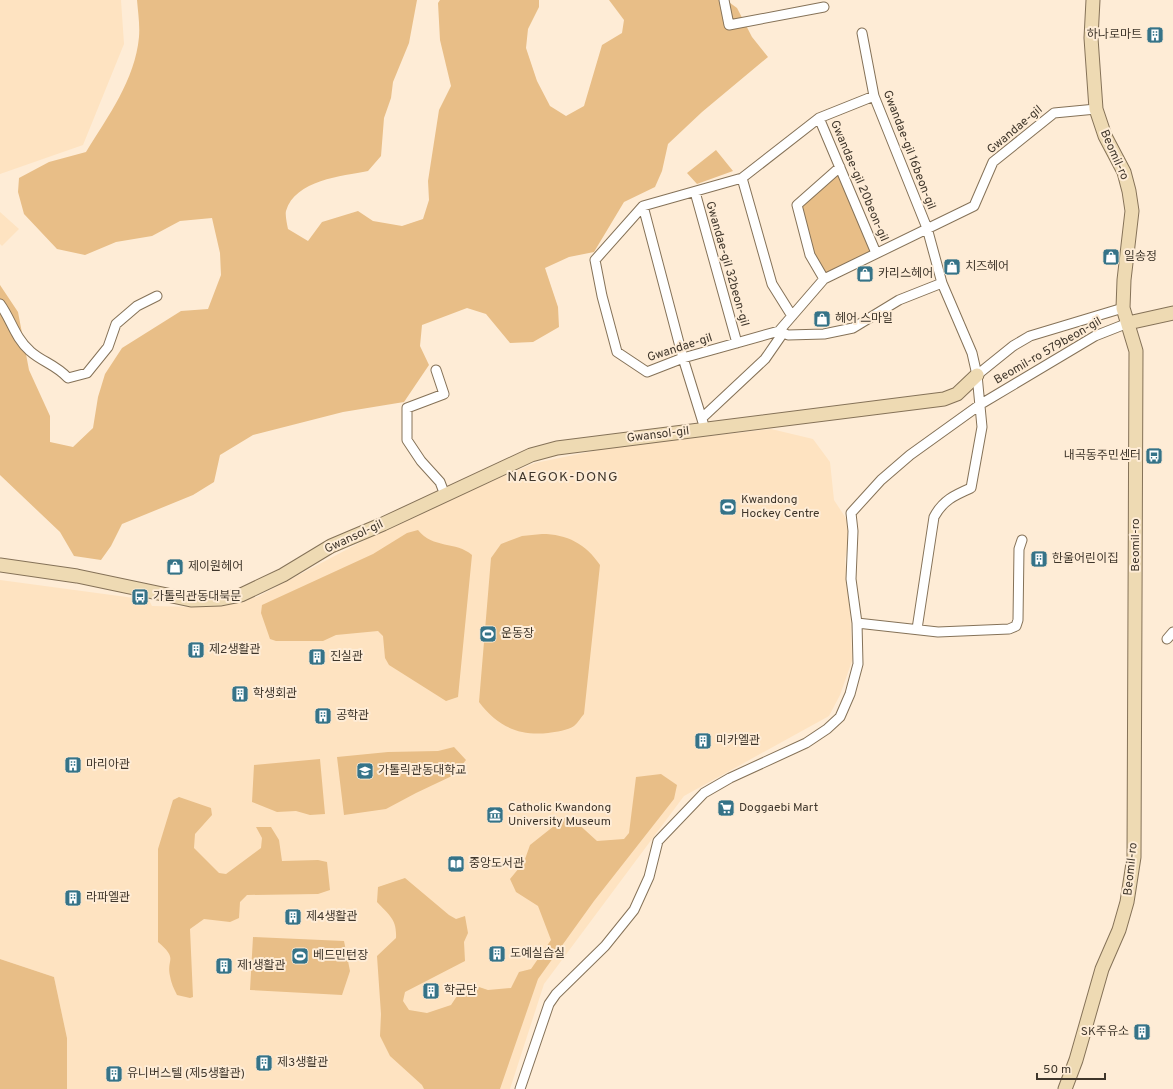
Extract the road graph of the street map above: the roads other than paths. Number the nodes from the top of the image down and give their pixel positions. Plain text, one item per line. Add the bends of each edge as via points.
1 (724, 0) edge
2 (1093, 0) edge
3 (824, 7) dead end
4 (862, 33) dead end
5 (874, 96) junction
6 (1096, 110) junction
7 (819, 118) junction
8 (840, 167) junction
9 (742, 178) junction
10 (694, 192) junction
11 (643, 206) junction
12 (927, 228) junction
13 (876, 252) junction
14 (824, 278) junction
15 (942, 283) junction
16 (157, 296) dead end
17 (0, 304) edge
18 (1123, 308) junction
19 (1173, 313) edge
20 (792, 316) junction
21 (1128, 323) junction
22 (781, 332) junction
23 (737, 343) junction
24 (683, 358) junction
25 (436, 370) dead end
26 (977, 375) junction
27 (980, 404) junction
28 (703, 423) junction
29 (445, 495) junction
30 (1022, 540) dead end
31 (0, 565) edge
32 (857, 623) junction
33 (917, 630) junction
34 (520, 1089) edge
35 (1065, 1089) edge

1 - 3 street via 729,25
2 - 6 street, Beomil-ro via 1091,38
4 - 5 street, Gwandae-gil 16beon-gil
5 - 7 street
5 - 12 street, Gwandae-gil 16beon-gil
6 - 12 street, Gwandae-gil via 1054,113 994,162 974,206
6 - 18 street, Beomil-ro via 1105,136 1124,172 1132,211
7 - 8 street, Gwandae-gil 20beon-gil
7 - 9 street
8 - 13 street, Gwandae-gil 20beon-gil
8 - 14 street via 797,205 810,255
9 - 10 street
9 - 20 street via 772,284
10 - 11 street
10 - 23 street, Gwandae-gil 32beon-gil
11 - 24 street, Gwansol-gil
11 - 24 street, Gwandae-gil via 595,260 604,303 617,352 646,372
12 - 13 street, Gwandae-gil
12 - 15 street, Beomil-ro 579beon-gil
13 - 14 street, Gwandae-gil
14 - 20 street, Gwandae-gil
15 - 22 street via 899,300 853,328 824,334 788,335
15 - 26 street, Beomil-ro 579beon-gil via 972,353
16 - 17 street via 137,306 116,324 108,347 87,373 68,378 58,368 30,352 19,340
18 - 21 street, Beomil-ro
18 - 26 street via 1030,336 1013,346
19 - 21 street
20 - 22 street, Gwandae-gil
21 - 27 street, Beomil-ro 579beon-gil via 1095,336
21 - 35 street, Beomil-ro via 1136,351 1134,857 1127,902 1119,930 1102,969
22 - 23 street, Gwandae-gil
22 - 28 street via 765,359
23 - 24 street, Gwandae-gil
24 - 28 street, Gwansol-gil
25 - 29 street via 444,394 407,408 407,440 440,482
26 - 27 street, Beomil-ro 579beon-gil
26 - 28 street, Gwansol-gil via 957,394 944,399
27 - 32 street, Beomil-ro 579beon-gil via 910,455 881,480 851,513 851,579
27 - 33 street, Beomil-ro 579beon-gil via 982,427 971,488 949,498 934,517
28 - 29 street, Gwansol-gil via 557,448 532,455
29 - 31 street, Gwansol-gil via 331,546 241,595 221,599 191,600 77,576
30 - 33 street via 1019,549 1016,626 1009,629 938,632
32 - 33 street
32 - 34 street via 856,676 840,717 806,742 704,793 662,836 655,848 649,877 634,910 605,946 548,1004

